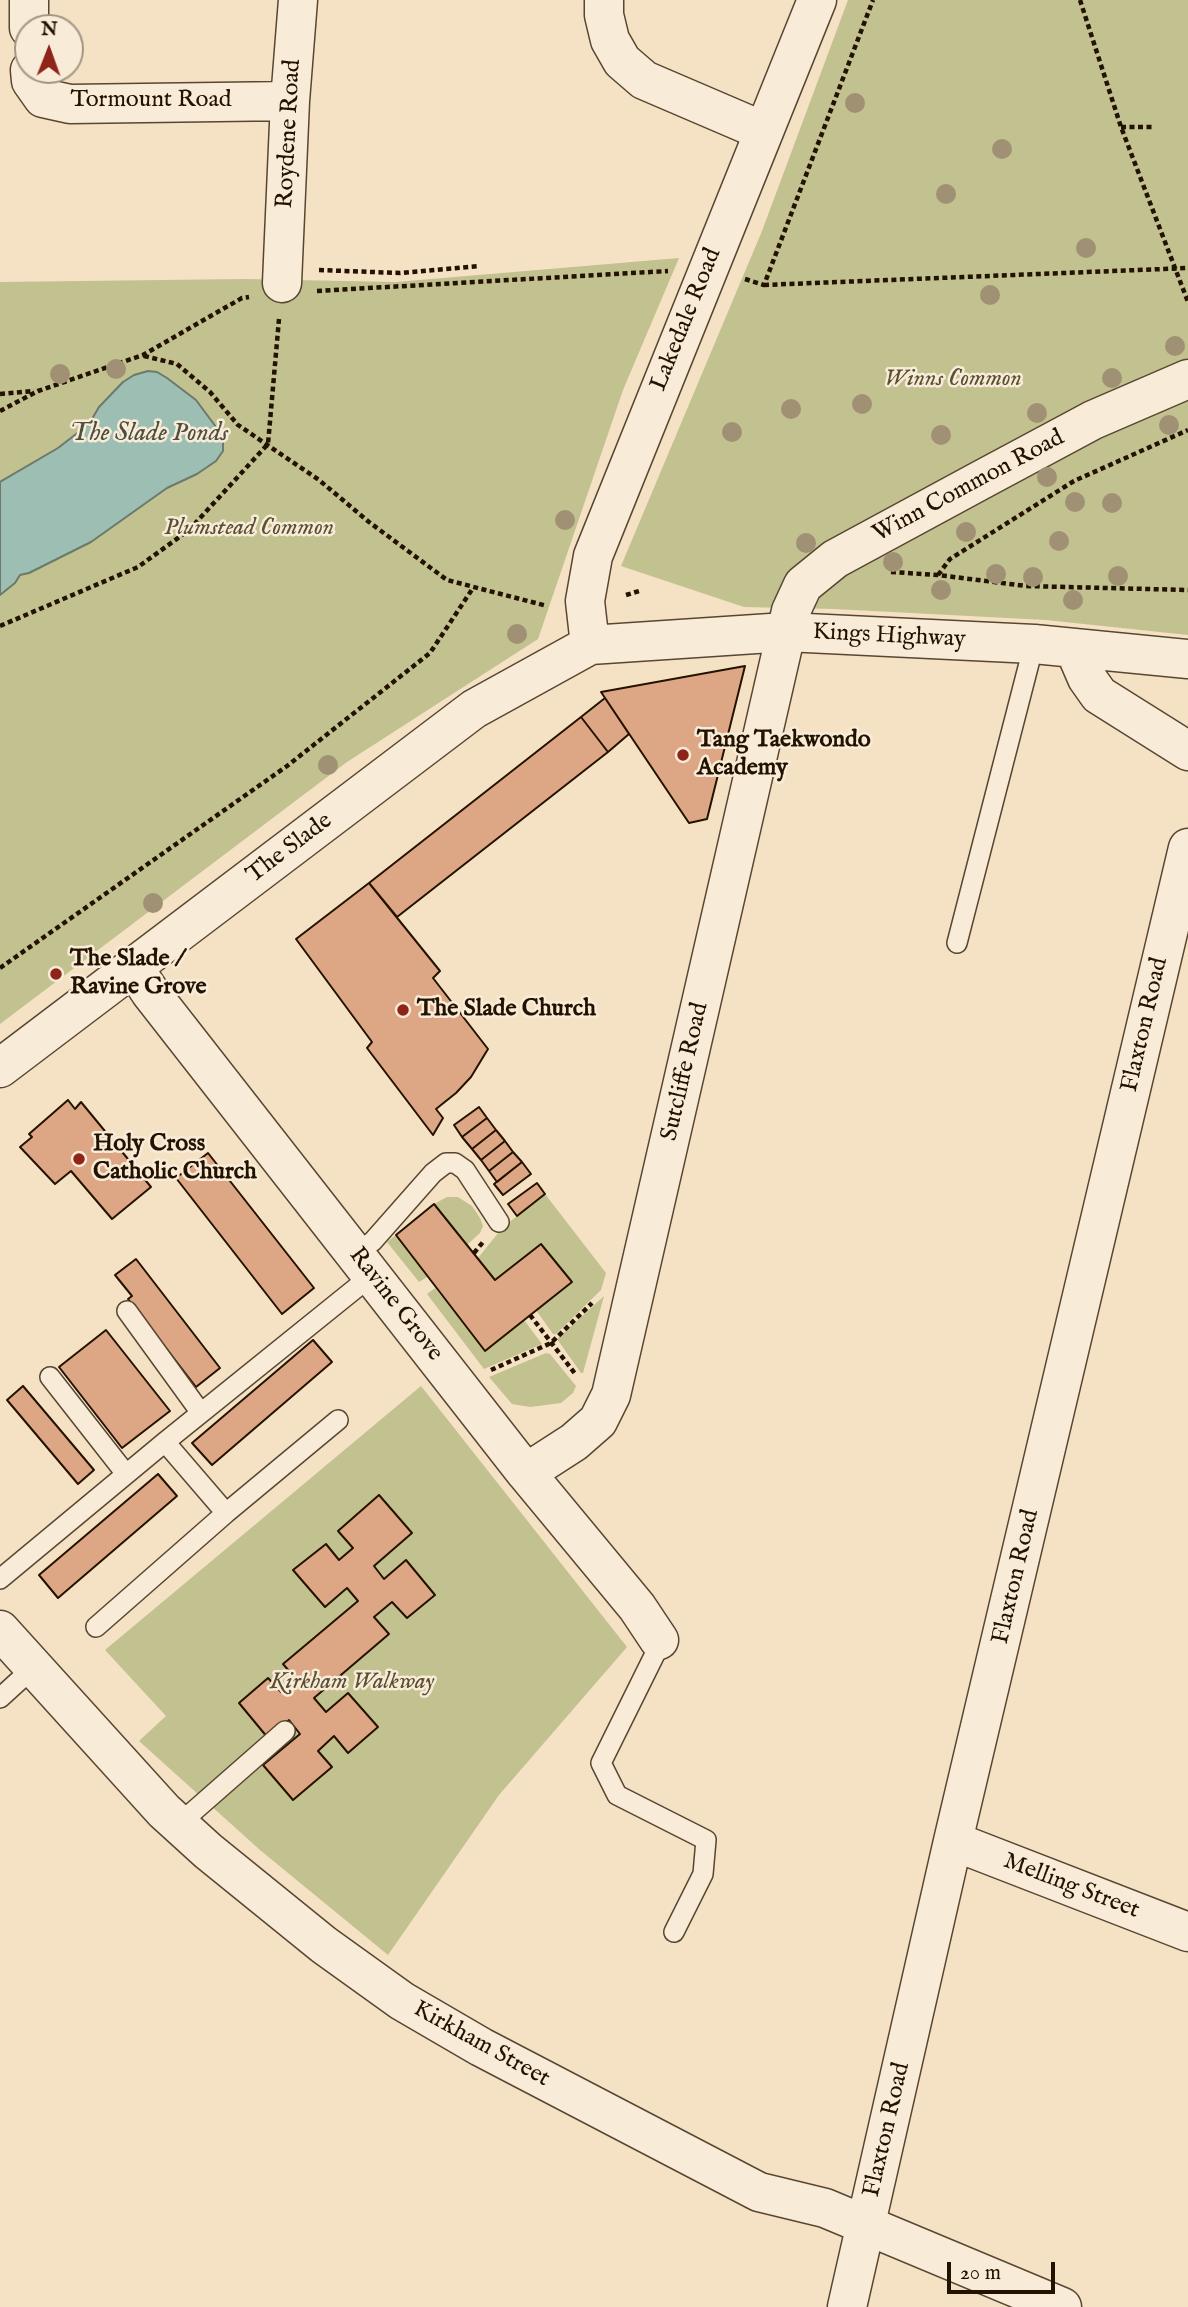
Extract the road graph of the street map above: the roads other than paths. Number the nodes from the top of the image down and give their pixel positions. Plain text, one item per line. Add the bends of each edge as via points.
1 (298, 0) edge
2 (604, 0) edge
3 (817, 0) edge
4 (33, 84) edge
5 (290, 101) junction
6 (763, 131) junction
7 (282, 280) road end
8 (1188, 379) edge
9 (786, 632) junction
10 (1034, 644) junction
11 (590, 645) junction
12 (1074, 648) junction
13 (1188, 659) edge
14 (1188, 751) edge
15 (1188, 848) edge
16 (957, 943) dead end
17 (134, 968) junction
18 (0, 1068) edge
19 (499, 1222) dead end
20 (363, 1265) junction
21 (127, 1311) dead end
22 (50, 1377) dead end
23 (201, 1413) junction
24 (338, 1420) dead end
25 (165, 1442) junction
26 (526, 1473) junction
27 (126, 1474) junction
28 (226, 1513) junction
29 (0, 1578) edge
30 (96, 1628) dead end
31 (0, 1630) edge
32 (659, 1640) joint
33 (34, 1667) junction
34 (0, 1698) edge
35 (285, 1731) dead end
36 (179, 1824) junction
37 (953, 1841) junction
38 (674, 1932) dead end
39 (1188, 1932) edge
40 (867, 2226) junction
41 (847, 2307) edge
42 (1062, 2307) edge

1 - 5 street, Roydene Road
2 - 6 street via 610,40 622,61 644,80
3 - 6 street, Lakedale Road
4 - 5 street, Tormount Road via 43,98 70,104
5 - 7 street, Roydene Road
6 - 11 street, Lakedale Road via 593,556 585,601
8 - 9 street, Winn Common Road via 1093,421 835,559 803,585
9 - 10 street, Kings Highway
9 - 11 street, Kings Highway
9 - 26 street, Sutcliffe Road via 611,1395 598,1421
10 - 12 street, Kings Highway
10 - 16 lane
11 - 17 street, The Slade via 474,709
12 - 13 street, Kings Highway
12 - 14 street via 1098,695
15 - 37 street, Flaxton Road
17 - 18 street, The Slade
17 - 20 street, Ravine Grove
19 - 20 lane via 465,1170 446,1163 373,1241
20 - 23 lane
20 - 26 street, Ravine Grove
21 - 23 lane
22 - 27 lane
23 - 25 lane
24 - 28 lane
25 - 27 lane
25 - 28 lane
26 - 32 street, Ravine Grove via 609,1570
27 - 29 lane
28 - 30 lane
31 - 33 street, Kirkham Street
32 - 38 lane via 601,1763 617,1795 706,1840 703,1874
33 - 34 lane
33 - 36 street, Kirkham Street
35 - 36 lane
36 - 40 street, Kirkham Street via 253,1889 402,2001 760,2192 825,2208
37 - 39 street, Melling Street
37 - 40 street, Flaxton Road
40 - 41 street, Flaxton Road
40 - 42 street, Kirkham Street

